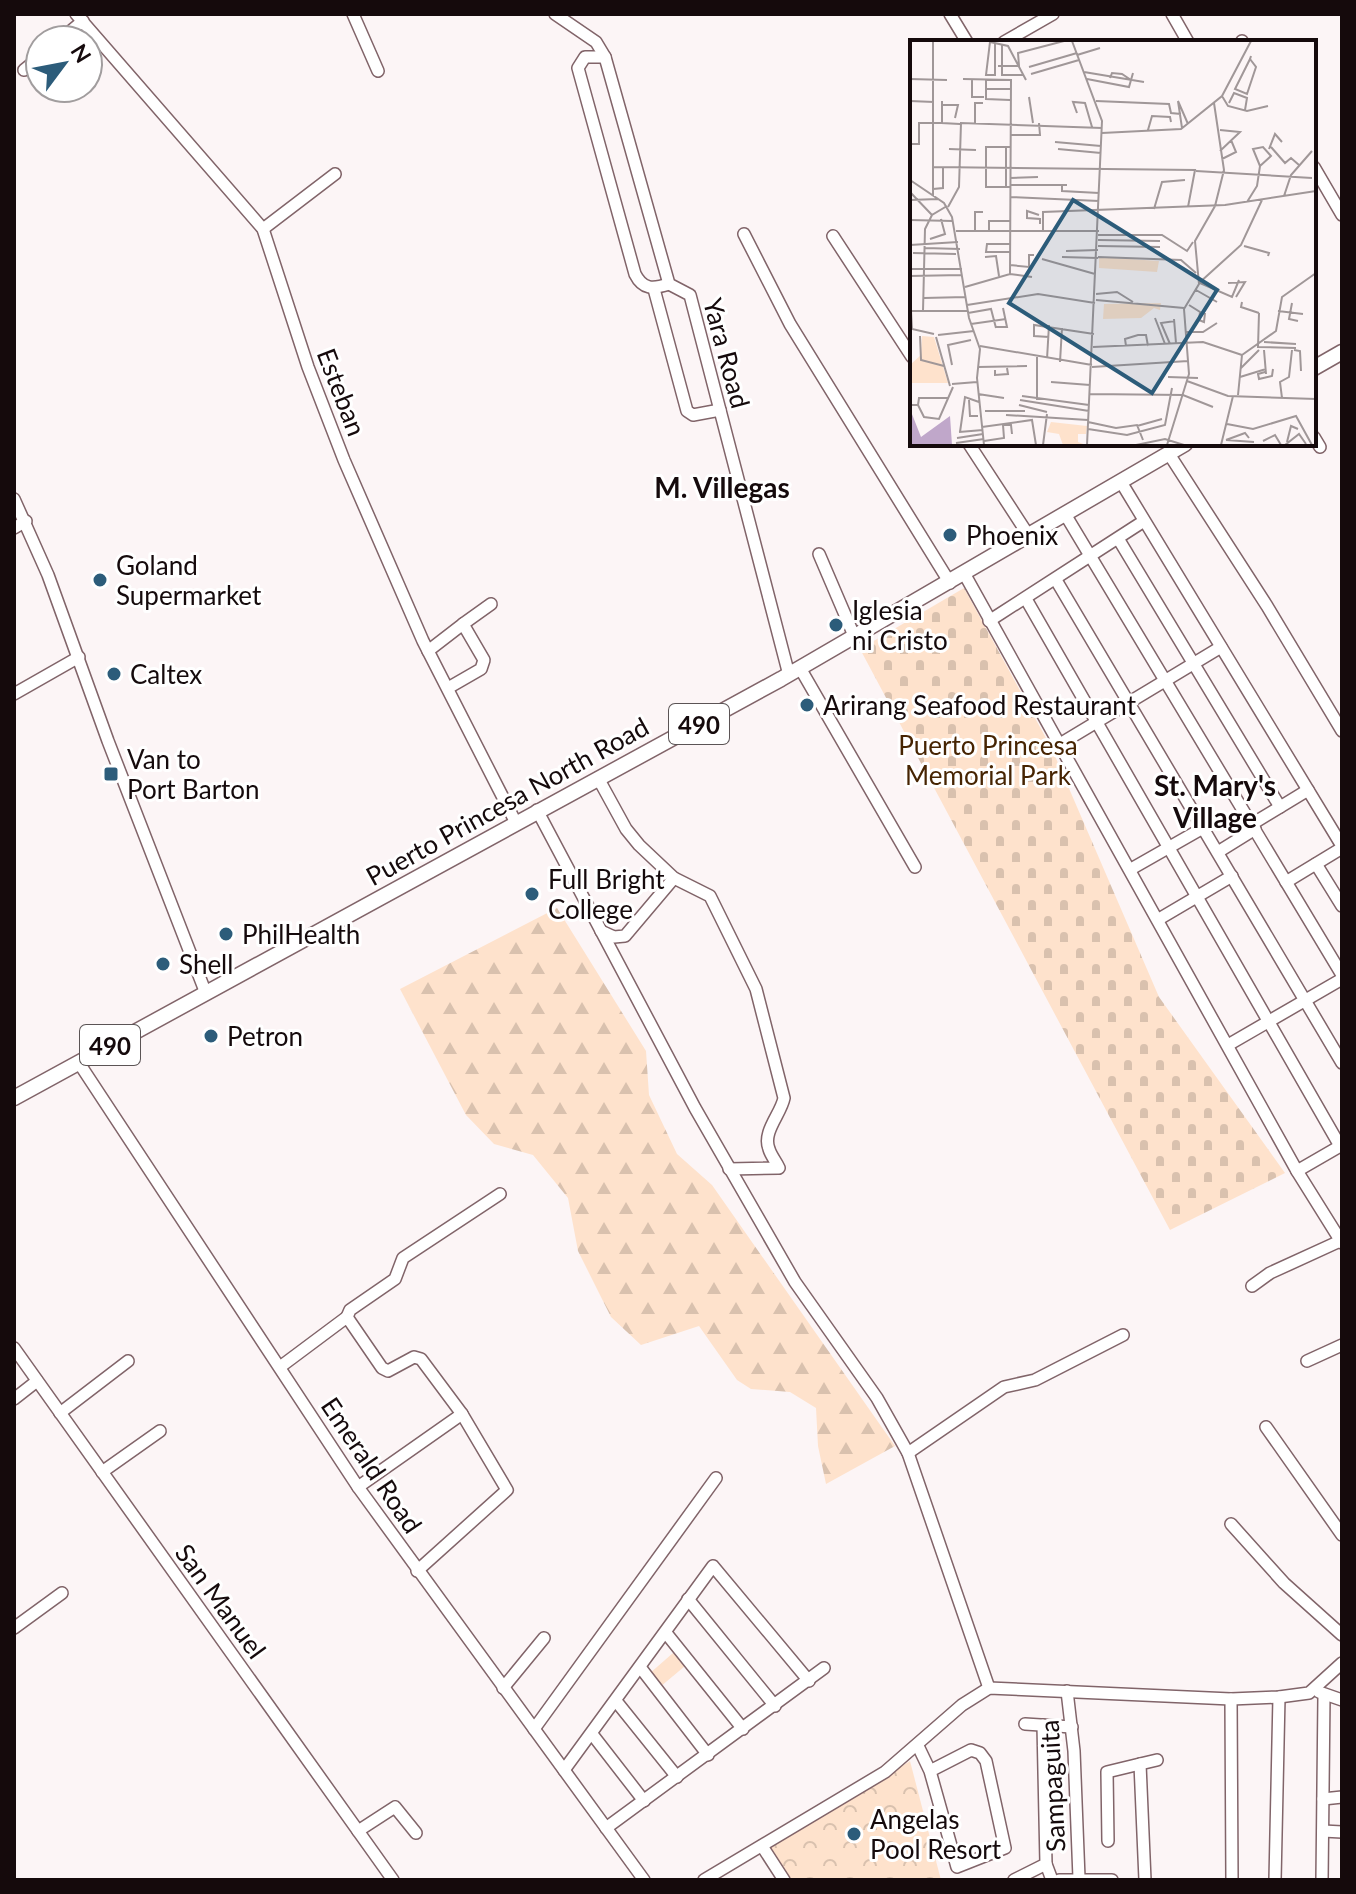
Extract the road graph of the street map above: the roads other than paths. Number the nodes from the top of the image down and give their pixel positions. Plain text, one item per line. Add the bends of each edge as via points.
1 (353, 14) edge
2 (555, 14) edge
3 (950, 14) edge
4 (1053, 14) edge
5 (1172, 14) edge
6 (79, 18) edge
7 (966, 40) edge
8 (1008, 40) edge
9 (1187, 40) edge
10 (605, 57) junction
11 (378, 71) dead end
12 (1316, 170) edge
13 (335, 174) dead end
14 (1342, 215) edge
15 (263, 229) junction
16 (744, 234) dead end
17 (833, 236) dead end
18 (669, 284) junction
19 (654, 289) junction
20 (1342, 352) edge
21 (910, 354) edge
22 (1316, 367) edge
23 (720, 410) junction
24 (970, 446) edge
25 (1182, 446) edge
26 (1169, 454) junction
27 (1121, 482) junction
28 (14, 499) edge
29 (1065, 514) junction
30 (26, 521) junction
31 (1144, 521) junction
32 (14, 528) edge
33 (1029, 536) junction
34 (1119, 540) junction
35 (819, 554) dead end
36 (1092, 557) junction
37 (965, 575) junction
38 (1056, 580) junction
39 (950, 583) junction
40 (1026, 599) junction
41 (491, 604) dead end
42 (989, 621) junction
43 (463, 624) junction
44 (855, 638) junction
45 (1221, 647) junction
46 (428, 651) junction
47 (79, 657) junction
48 (1193, 664) junction
49 (795, 672) junction
50 (1166, 681) junction
51 (448, 688) junction
52 (14, 694) edge
53 (1130, 703) junction
54 (1097, 722) junction
55 (1342, 731) edge
56 (1060, 744) junction
57 (598, 778) junction
58 (1308, 790) junction
59 (1280, 807) junction
60 (537, 810) junction
61 (516, 823) junction
62 (1253, 827) junction
63 (1203, 828) junction
64 (1169, 847) junction
65 (1342, 847) edge
66 (1218, 852) junction
67 (1316, 864) junction
68 (915, 867) dead end
69 (1131, 869) junction
70 (1232, 876) junction
71 (674, 878) junction
72 (1286, 882) junction
73 (1198, 897) junction
74 (1342, 906) edge
75 (1159, 919) junction
76 (601, 931) junction
77 (1342, 977) edge
78 (205, 991) junction
79 (1306, 1001) junction
80 (1269, 1022) junction
81 (1228, 1045) junction
82 (79, 1063) junction
83 (1342, 1063) edge
84 (14, 1098) edge
85 (1341, 1146) edge
86 (729, 1169) junction
87 (1297, 1171) junction
88 (500, 1194) dead end
89 (1341, 1242) edge
90 (1252, 1286) dead end
91 (347, 1317) junction
92 (1123, 1335) dead end
93 (1342, 1345) edge
94 (14, 1348) edge
95 (128, 1361) dead end
96 (1307, 1361) dead end
97 (280, 1367) junction
98 (37, 1381) junction
99 (14, 1399) edge
100 (60, 1413) junction
101 (462, 1414) junction
102 (1266, 1427) dead end
103 (160, 1431) dead end
104 (908, 1453) junction
105 (102, 1472) junction
106 (716, 1478) dead end
107 (358, 1487) junction
108 (1231, 1524) dead end
109 (1342, 1535) edge
110 (417, 1571) junction
111 (62, 1593) dead end
112 (688, 1599) junction
113 (14, 1628) edge
114 (666, 1633) junction
115 (1342, 1635) edge
116 (544, 1638) dead end
117 (1342, 1663) edge
118 (640, 1667) junction
119 (824, 1668) dead end
120 (809, 1681) junction
121 (503, 1688) junction
122 (989, 1688) junction
123 (1067, 1691) junction
124 (1320, 1693) junction
125 (1279, 1697) junction
126 (1231, 1699) junction
127 (1342, 1700) edge
128 (616, 1701) junction
129 (775, 1706) junction
130 (1025, 1724) dead end
131 (1043, 1725) junction
132 (1072, 1727) junction
133 (534, 1729) junction
134 (743, 1729) junction
135 (592, 1734) junction
136 (918, 1746) junction
137 (708, 1755) junction
138 (1157, 1760) dead end
139 (1140, 1764) junction
140 (564, 1770) junction
141 (930, 1771) junction
142 (677, 1777) junction
143 (1342, 1797) edge
144 (1323, 1799) junction
145 (644, 1801) junction
146 (606, 1828) junction
147 (358, 1831) junction
148 (1323, 1831) junction
149 (1342, 1832) edge
150 (416, 1833) dead end
151 (1108, 1841) dead end
152 (762, 1846) junction
153 (1046, 1864) junction
154 (1079, 1878) edge
155 (1097, 1879) edge
156 (393, 1880) edge
157 (644, 1880) edge
158 (704, 1880) edge
159 (784, 1880) edge
160 (1014, 1880) edge
161 (1052, 1880) edge
162 (1062, 1880) edge
163 (1112, 1880) edge
164 (1145, 1880) edge
165 (1232, 1880) edge
166 (1275, 1880) edge
167 (1322, 1880) edge

1 - 11 street
2 - 10 street via 596,42
3 - 7 street
4 - 8 street
5 - 9 street
6 - 15 street, Esteban
10 - 18 street, Yara Road
10 - 19 street via 585,57 578,68 635,274
12 - 14 street
13 - 15 street
15 - 46 street, Esteban via 323,407
16 - 39 street via 790,324
17 - 21 street
18 - 19 street
18 - 23 street, Yara Road via 690,295
19 - 23 street via 687,411 693,415
20 - 22 main road
23 - 49 street, Yara Road
24 - 33 street
25 - 26 main road, Puerto Princesa North Road / 490
26 - 27 main road, Puerto Princesa North Road / 490
26 - 55 street
27 - 29 main road, Puerto Princesa North Road / 490
27 - 31 street
28 - 30 street
29 - 33 main road, Puerto Princesa North Road / 490
29 - 36 street
30 - 32 street
30 - 47 street
31 - 34 street
31 - 45 street
33 - 37 main road, Puerto Princesa North Road / 490
34 - 36 street
34 - 48 street
35 - 44 street
36 - 38 street
36 - 50 street
37 - 39 main road, Puerto Princesa North Road / 490
37 - 42 street
38 - 40 street
38 - 53 street
39 - 44 main road, Puerto Princesa North Road / 490
40 - 42 street
40 - 54 street
41 - 43 street
42 - 56 street
43 - 46 street
43 - 51 street via 484,663
44 - 49 main road, Puerto Princesa North Road / 490
45 - 48 street
45 - 58 street
46 - 51 street, Esteban
47 - 52 street
47 - 78 street
48 - 50 street
48 - 59 street
49 - 57 main road, Puerto Princesa North Road / 490
49 - 68 street, Yara Road
50 - 53 street
50 - 62 street
51 - 61 street, Esteban
53 - 54 street
53 - 63 street
54 - 56 street
54 - 64 street
56 - 69 street
57 - 60 main road, Puerto Princesa North Road / 490
57 - 71 street via 632,837
58 - 59 street
58 - 65 street
59 - 62 street
60 - 61 main road, Puerto Princesa North Road / 490
60 - 76 street
61 - 78 main road, Puerto Princesa North Road / 490
62 - 66 street
62 - 72 street
63 - 64 street
63 - 66 street
64 - 69 street
64 - 73 street
65 - 67 street
66 - 70 street
67 - 72 street
67 - 74 street
69 - 75 street
70 - 73 street
70 - 79 street
71 - 76 street via 625,936
71 - 86 street via 709,894 747,965 784,1098 767,1145 779,1168
72 - 77 street
73 - 75 street
73 - 80 street
75 - 81 street
76 - 86 street
77 - 79 street
78 - 82 main road, Puerto Princesa North Road / 490
79 - 80 street
79 - 83 street
80 - 81 street
80 - 85 street
81 - 87 street
82 - 84 main road, Puerto Princesa North Road / 490
82 - 97 street, Emerald Road
85 - 87 street
86 - 104 street via 795,1282 877,1398
87 - 89 street
88 - 91 street via 403,1258 395,1279
89 - 90 street
91 - 97 street
91 - 101 street via 382,1368 388,1371 414,1357 421,1359
92 - 104 street via 1035,1380 1004,1387
93 - 96 street
94 - 98 street, San Manuel
95 - 100 street
97 - 107 street, Emerald Road
98 - 99 street
98 - 100 street, San Manuel
100 - 105 street, San Manuel
101 - 107 street
101 - 110 street via 507,1490
102 - 109 street
103 - 105 street
104 - 122 street
105 - 147 street, San Manuel
106 - 133 street
107 - 110 street, Emerald Road
108 - 115 street via 1284,1583
110 - 121 street, Emerald Road
111 - 113 street
112 - 114 street
112 - 120 street via 717,1567
112 - 129 street
114 - 118 street
114 - 134 street
116 - 121 street
117 - 124 street
118 - 128 street
118 - 137 street
119 - 120 street
120 - 129 street
121 - 133 street, Emerald Road
122 - 123 street
122 - 136 street
123 - 126 street
123 - 132 street, Sampaguita
124 - 125 street
124 - 127 street
124 - 144 street
125 - 126 street
125 - 166 street
126 - 165 street
128 - 135 street
128 - 142 street
129 - 134 street
130 - 131 street
131 - 132 street
131 - 153 street
132 - 154 street, Sampaguita
133 - 140 street, Emerald Road
134 - 137 street
135 - 140 street
135 - 145 street
136 - 141 street
136 - 152 street via 885,1772
137 - 142 street
138 - 139 street
139 - 151 street via 1107,1772
139 - 164 street
140 - 146 street, Emerald Road
141 - 141 street via 957,1867 1005,1848 980,1753 971,1750
142 - 145 street
143 - 144 street
144 - 148 street
145 - 146 street
146 - 157 street, Emerald Road
147 - 150 street via 395,1807
147 - 156 street, San Manuel
148 - 149 street
148 - 167 street
152 - 158 street
152 - 159 street
153 - 160 street
153 - 161 street
154 - 155 street
154 - 162 street
155 - 163 street

